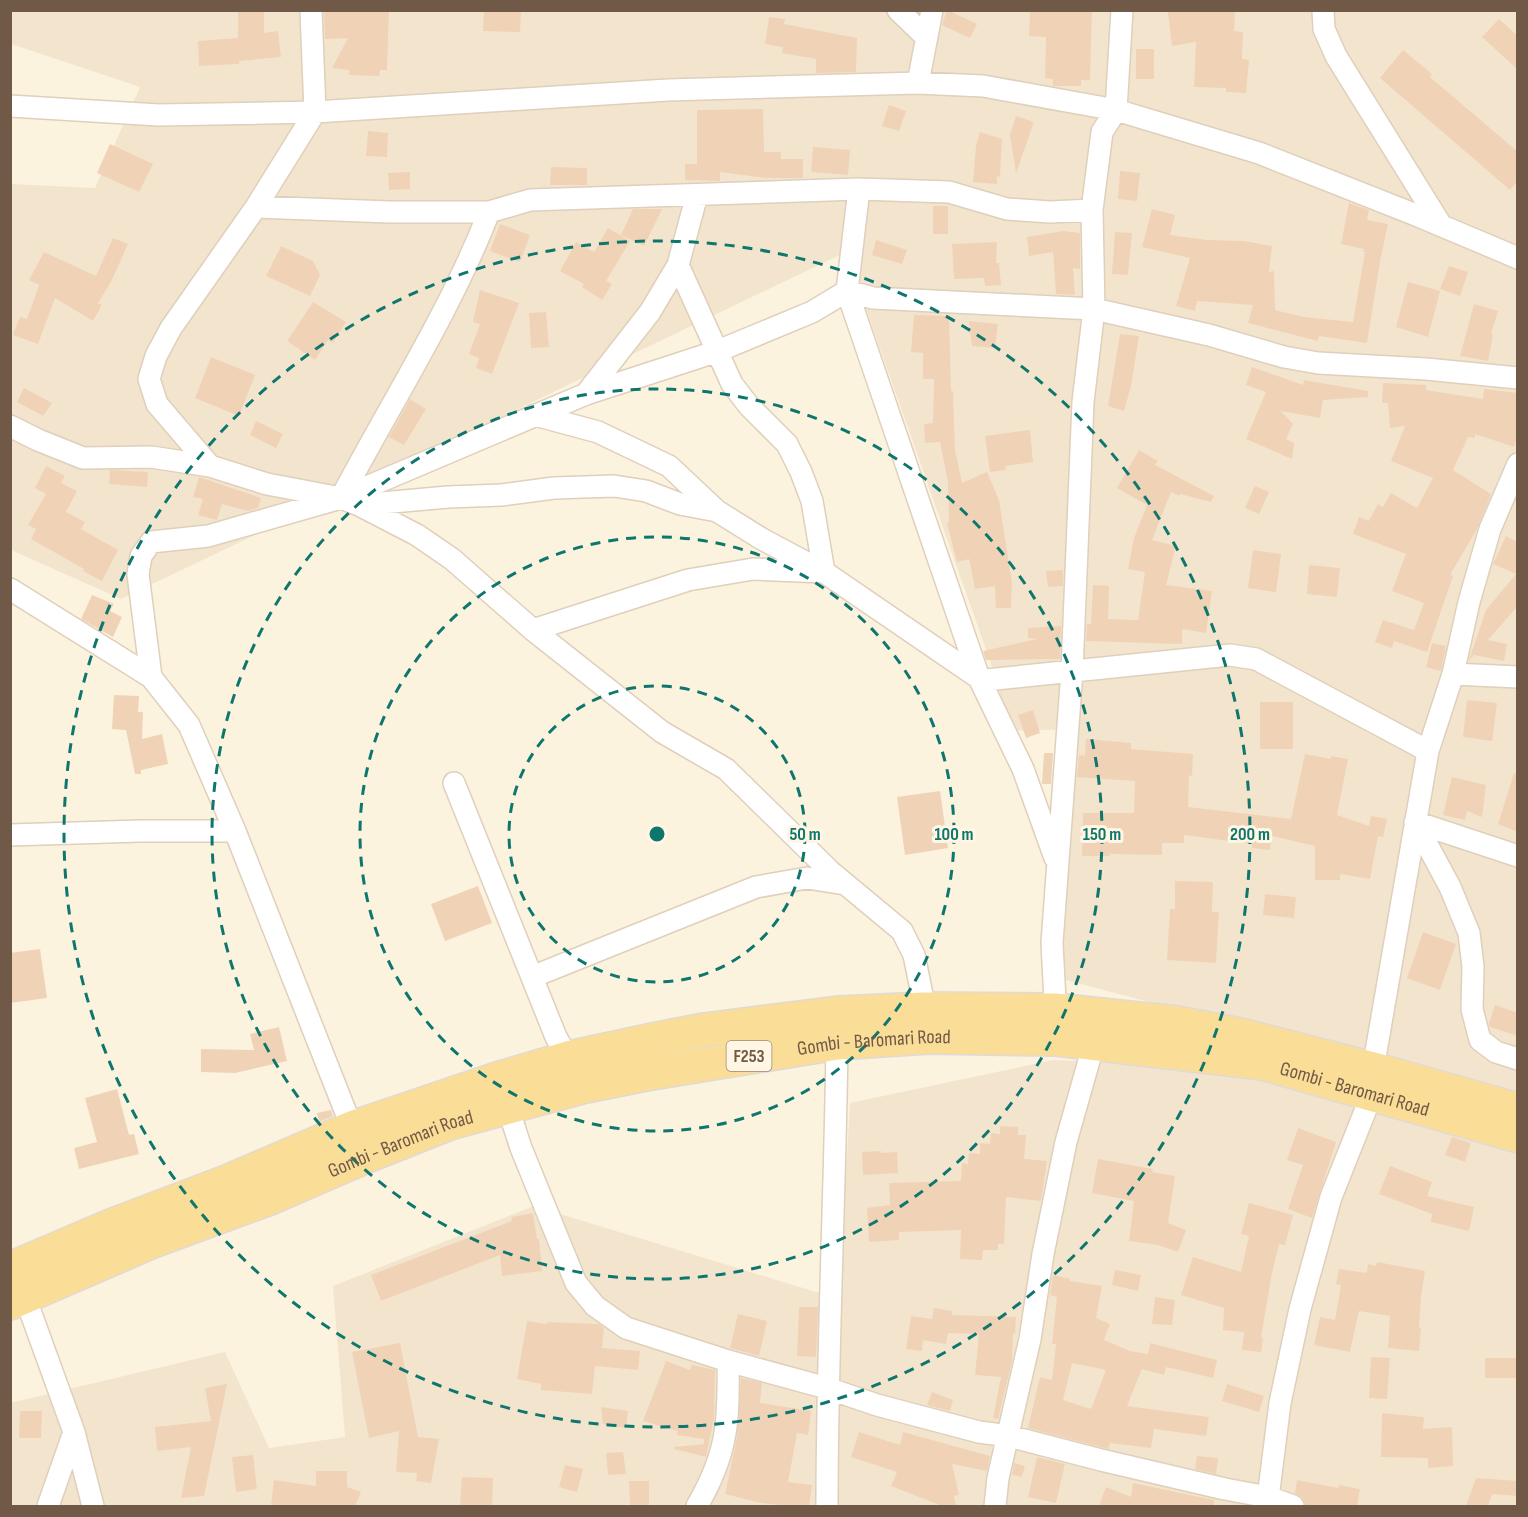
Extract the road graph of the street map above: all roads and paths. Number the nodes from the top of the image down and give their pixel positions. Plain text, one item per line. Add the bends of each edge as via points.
1 (311, 10) edge
2 (898, 10) edge
3 (932, 10) edge
4 (1122, 10) edge
5 (1323, 10) edge
6 (926, 37) junction
7 (918, 83) junction
8 (10, 106) edge
9 (1116, 111) junction
10 (315, 112) junction
11 (860, 189) junction
12 (697, 195) junction
13 (256, 207) junction
14 (1092, 210) junction
15 (489, 212) junction
16 (1441, 225) junction
17 (1518, 258) edge
18 (678, 266) junction
19 (847, 291) junction
20 (1094, 309) junction
21 (718, 351) junction
22 (1518, 378) edge
23 (586, 394) junction
24 (535, 415) junction
25 (10, 426) edge
26 (1518, 464) edge
27 (210, 466) junction
28 (350, 501) junction
29 (717, 511) junction
30 (824, 572) junction
31 (10, 589) edge
32 (533, 630) junction
33 (1072, 671) junction
34 (1453, 674) junction
35 (151, 677) junction
36 (1518, 677) edge
37 (980, 678) junction
38 (1428, 751) junction
39 (454, 783) dead end
40 (1414, 822) junction
41 (235, 831) junction
42 (10, 835) edge
43 (1518, 856) edge
44 (1057, 863) junction
45 (845, 884) junction
46 (532, 977) junction
47 (925, 1009) junction
48 (1056, 1024) junction
49 (837, 1043) junction
50 (1094, 1043) junction
51 (568, 1058) junction
52 (1518, 1059) edge
53 (1372, 1081) junction
54 (508, 1108) junction
55 (1518, 1110) edge
56 (352, 1128) junction
57 (1518, 1136) edge
58 (15, 1290) edge
59 (728, 1361) junction
60 (827, 1388) junction
61 (74, 1432) junction
62 (1009, 1436) junction
63 (1268, 1502) edge
64 (48, 1506) edge
65 (93, 1506) edge
66 (697, 1506) edge
67 (827, 1506) edge
68 (995, 1506) edge
69 (1293, 1506) edge

1 - 10 street
2 - 6 street
3 - 6 street
4 - 9 street
5 - 16 street via 1324,29 1336,56
6 - 7 street
7 - 9 street via 983,86
7 - 10 street via 668,90
8 - 10 street via 159,115
9 - 14 street via 1102,132
9 - 16 street via 1259,153
10 - 13 street
11 - 12 street
11 - 14 street via 949,192 1007,209
11 - 19 street
12 - 15 street via 530,200
12 - 18 street
13 - 15 street
13 - 27 street via 171,328 149,378 157,404
14 - 20 street
15 - 28 street via 468,263
16 - 17 street
18 - 21 street
18 - 23 street via 650,312
19 - 20 street via 873,298
19 - 21 street via 812,312
19 - 37 street
20 - 22 street via 1318,363
20 - 33 street via 1083,402
21 - 23 street
21 - 30 street via 732,384 787,444 801,472 812,501
23 - 24 street
24 - 28 street
24 - 29 street via 598,432 669,466
25 - 27 street via 83,458 151,457
26 - 34 street via 1490,529
27 - 28 street via 267,484
28 - 29 street via 614,486
28 - 32 street via 417,535 452,559
28 - 35 street via 208,536 151,542 141,556 138,574
29 - 30 street
30 - 32 street via 753,569 688,580
30 - 37 street
31 - 35 street
32 - 45 street via 662,732 726,769
33 - 37 street
33 - 38 street via 1230,655 1256,659
33 - 44 street
34 - 36 street
34 - 38 street
35 - 41 street via 189,725
37 - 44 street via 1023,769
38 - 40 street
39 - 46 street
40 - 43 street
40 - 52 street via 1450,887 1469,933 1472,1009 1480,1040 1496,1052
40 - 53 street
41 - 42 street
41 - 56 street
44 - 48 street via 1052,944
45 - 46 street via 807,878 756,887
45 - 47 street via 902,932 914,955
46 - 51 street
47 - 48 main road, Gombi - Baromari Road / F253
47 - 51 main road, Gombi - Baromari Road / F253 via 837,1013 704,1030
48 - 49 main road, Gombi - Baromari Road / F253
48 - 50 main road, Gombi - Baromari Road / F253
48 - 53 main road, Gombi - Baromari Road / F253 via 1177,1023 1241,1035
49 - 54 main road, Gombi - Baromari Road / F253 via 646,1074
49 - 60 street
50 - 53 main road, Gombi - Baromari Road / F253
50 - 62 street via 1066,1142
51 - 56 main road, Gombi - Baromari Road / F253
53 - 55 main road, Gombi - Baromari Road / F253
53 - 57 main road, Gombi - Baromari Road / F253
53 - 63 street via 1331,1197 1300,1309 1280,1403
54 - 58 main road, Gombi - Baromari Road / F253 via 439,1127 270,1198
54 - 59 street via 576,1283 595,1306 626,1328
56 - 58 main road, Gombi - Baromari Road / F253 via 113,1225
58 - 61 street
59 - 60 street
59 - 66 street via 728,1413 720,1462
60 - 62 street via 979,1432
60 - 67 street
61 - 64 street
61 - 65 street
62 - 63 street
62 - 68 street
63 - 69 street

